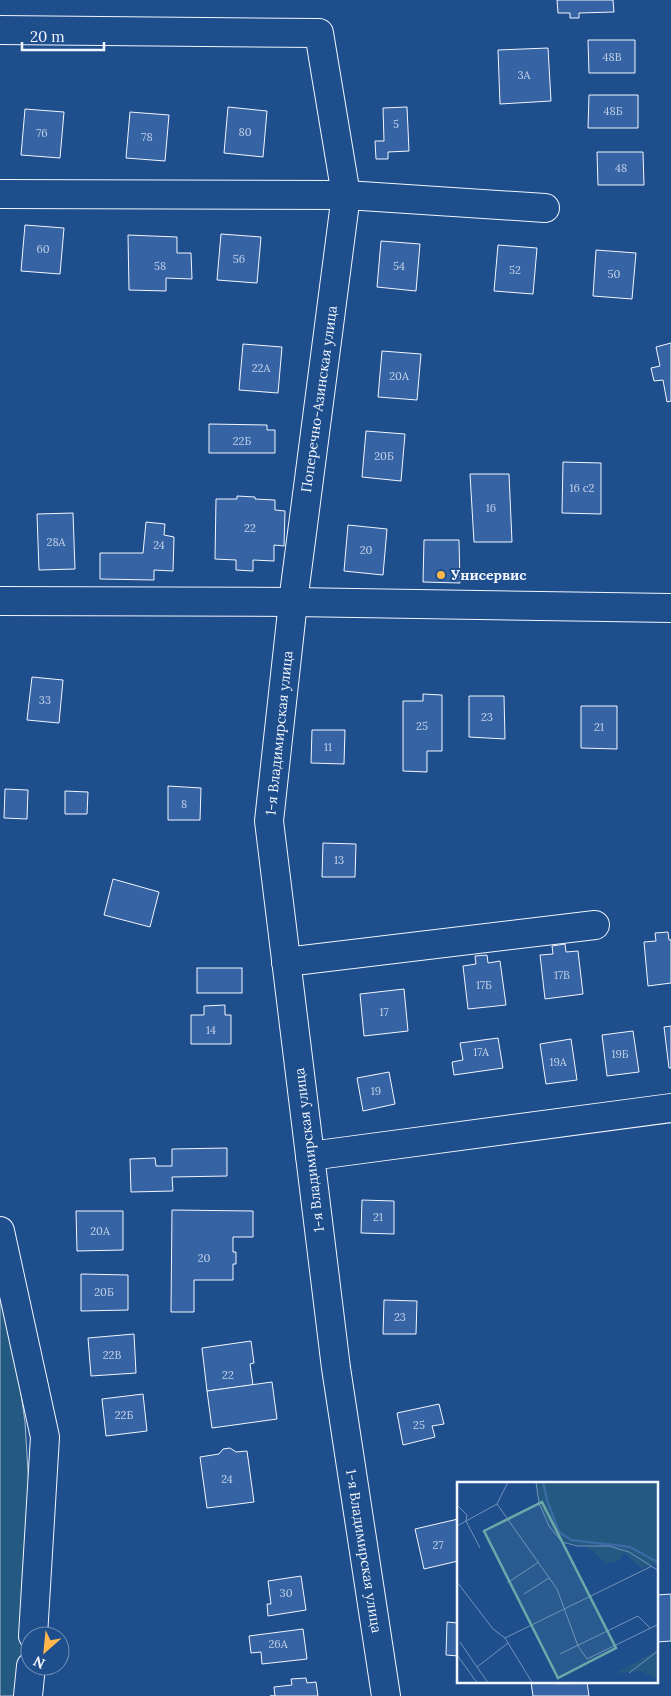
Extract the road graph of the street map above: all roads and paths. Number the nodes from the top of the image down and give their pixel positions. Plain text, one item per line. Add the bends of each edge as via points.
1 (0, 30) edge
2 (0, 194) edge
3 (346, 196) junction
4 (544, 208) dead end
5 (0, 601) edge
6 (292, 602) junction
7 (671, 608) edge
8 (595, 925) dead end
9 (286, 962) junction
10 (671, 1108) edge
11 (310, 1156) junction
12 (0, 1231) edge
13 (34, 1626) edge
14 (30, 1676) edge
15 (28, 1696) edge
16 (386, 1696) edge

1 - 3 street, Поперечно-Азинская улица via 319,33
2 - 3 street
3 - 4 street
3 - 6 street, Поперечно-Азинская улица
5 - 6 street
6 - 7 street
6 - 9 street, 1-я Владимирская улица via 269,822
8 - 9 street
9 - 11 street, 1-я Владимирская улица
10 - 11 street
11 - 16 street, 1-я Владимирская улица via 336,1368
12 - 13 street via 45,1437
14 - 15 street

